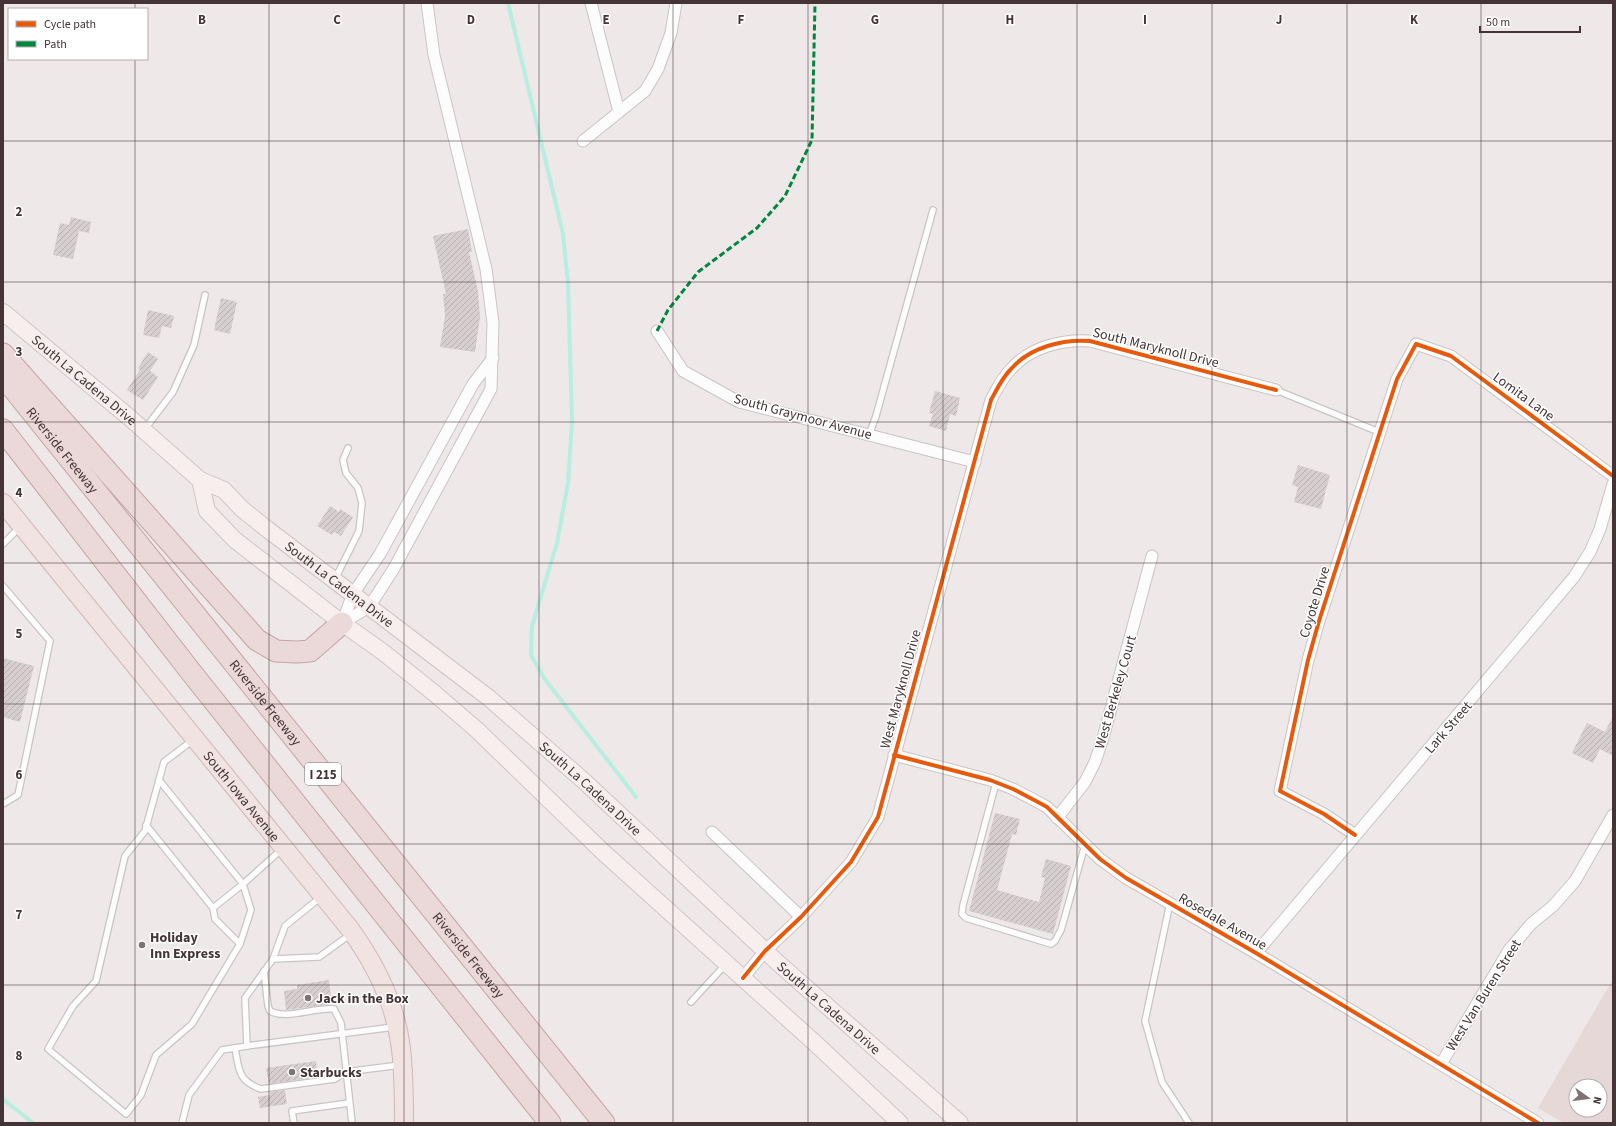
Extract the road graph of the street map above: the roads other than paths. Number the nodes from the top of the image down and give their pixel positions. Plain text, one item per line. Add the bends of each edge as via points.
1 (427, 3) edge
2 (591, 3) edge
3 (676, 3) edge
4 (619, 112) junction
5 (583, 141) dead end
6 (933, 210) dead end
7 (205, 295) dead end
8 (3, 312) edge
9 (657, 331) dead end
10 (1416, 344) joint
11 (3, 354) edge
12 (493, 358) junction
13 (1011, 368) joint
14 (3, 376) edge
15 (1276, 390) joint
16 (3, 430) edge
17 (144, 430) junction
18 (1379, 432) junction
19 (869, 435) junction
20 (348, 448) dead end
21 (975, 462) junction
22 (1613, 476) edge
23 (200, 480) junction
24 (1613, 484) edge
25 (3, 503) edge
26 (22, 526) junction
27 (3, 544) edge
28 (1152, 556) dead end
29 (335, 580) junction
30 (3, 586) edge
31 (353, 594) junction
32 (369, 607) junction
33 (342, 623) junction
34 (195, 738) junction
35 (894, 755) junction
36 (159, 780) junction
37 (996, 783) junction
38 (3, 804) edge
39 (1613, 815) edge
40 (1057, 818) junction
41 (146, 824) junction
42 (712, 832) dead end
43 (1355, 835) junction
44 (1085, 845) junction
45 (284, 848) junction
46 (243, 884) junction
47 (323, 895) junction
48 (1170, 903) junction
49 (213, 908) junction
50 (802, 918) junction
51 (352, 932) junction
52 (240, 944) junction
53 (765, 951) junction
54 (1256, 953) junction
55 (273, 959) junction
56 (726, 964) junction
57 (264, 972) junction
58 (743, 978) junction
59 (691, 1002) dead end
60 (397, 1027) junction
61 (341, 1034) junction
62 (247, 1046) junction
63 (235, 1048) junction
64 (1441, 1064) junction
65 (402, 1065) junction
66 (345, 1072) junction
67 (516, 1082) junction
68 (349, 1103) junction
69 (182, 1123) edge
70 (294, 1123) edge
71 (352, 1123) edge
72 (404, 1123) edge
73 (533, 1123) edge
74 (550, 1123) edge
75 (604, 1123) edge
76 (900, 1123) edge
77 (960, 1123) edge
78 (1189, 1123) edge
79 (1538, 1123) edge

1 - 12 street via 434,55 486,269 493,323
2 - 4 street
3 - 4 street via 671,33 658,69 645,91
4 - 5 street
6 - 19 lane
7 - 17 lane via 194,345 173,392
8 - 17 main road, South La Cadena Drive
9 - 19 street, South Graymoor Avenue via 683,371 739,402
10 - 18 street, Coyote Drive via 1397,379
10 - 22 street, Lomita Lane via 1451,356
11 - 33 highway via 257,640 276,651 310,651
12 - 31 street via 473,384 380,554
12 - 32 street via 491,389 393,570
13 - 15 street, South Maryknoll Drive via 1026,356 1056,344 1073,340 1090,341
13 - 21 street, West Maryknoll Drive via 991,400
14 - 75 highway, Riverside Freeway / I 215
15 - 18 lane
16 - 67 highway, I 215 via 190,672
17 - 23 main road, South La Cadena Drive
18 - 43 street, Coyote Drive via 1308,660 1280,791 1324,814
19 - 21 street, South Graymoor Avenue
20 - 29 lane via 343,460 346,473 358,488 362,503 360,531
21 - 35 street, West Maryknoll Drive
23 - 29 main road, South La Cadena Drive via 224,490 267,530
23 - 33 main road, South La Cadena Drive via 207,511 235,540
24 - 43 street, Lark Street via 1600,530 1574,577
25 - 26 main road, South Iowa Avenue
26 - 27 lane
26 - 34 main road, South Iowa Avenue
28 - 40 street, West Berkeley Court via 1095,762 1085,782
29 - 31 main road, South La Cadena Drive
30 - 38 lane via 50,641 18,795
31 - 32 main road, South La Cadena Drive
31 - 33 street
32 - 33 street
32 - 53 main road, South La Cadena Drive via 489,698 584,782
33 - 56 main road, South La Cadena Drive via 383,652 477,730 603,852
34 - 36 lane via 164,762
34 - 45 main road, South Iowa Avenue
35 - 37 street, Rosedale Avenue
35 - 50 street, West Maryknoll Drive via 878,817 851,862
36 - 41 lane
36 - 46 lane
37 - 40 street, Rosedale Avenue via 1036,801
37 - 44 lane via 963,905 962,914 966,918 1051,944 1061,930
39 - 64 street, West Van Buren Street via 1575,881 1553,906 1530,924 1509,950
40 - 44 street, Rosedale Avenue
41 - 49 lane
41 - 52 lane via 145,831 125,856 96,981 73,1006 48,1049 126,1114 141,1095 156,1056 192,1024
42 - 50 street
43 - 54 street, Lark Street
44 - 48 street, Rosedale Avenue via 1126,878
45 - 46 lane
45 - 47 main road, South Iowa Avenue
46 - 49 lane
46 - 52 lane via 251,910
47 - 51 main road, South Iowa Avenue
47 - 55 lane via 285,926
48 - 54 street, Rosedale Avenue
48 - 78 lane via 1145,1021 1162,1082
49 - 52 lane via 215,919
50 - 53 street, West Maryknoll Drive
51 - 55 lane via 319,957
51 - 60 main road, South Iowa Avenue via 383,983
53 - 58 street, West Maryknoll Drive
53 - 77 main road, South La Cadena Drive
54 - 64 street, Rosedale Avenue
55 - 57 lane
56 - 58 main road, South La Cadena Drive
56 - 59 lane
57 - 61 lane via 270,1011 280,1015 334,1009 341,1022
57 - 62 lane via 245,998
58 - 76 main road, South La Cadena Drive
60 - 61 lane
60 - 65 main road, South Iowa Avenue
61 - 62 lane
61 - 66 lane
62 - 63 lane
63 - 66 lane via 242,1077 250,1085 261,1090 335,1079
63 - 69 lane via 222,1050 189,1095
64 - 79 street, Rosedale Avenue
65 - 66 lane
65 - 72 main road, South Iowa Avenue
66 - 68 lane
67 - 73 highway
67 - 74 highway, I 215
68 - 70 lane via 292,1111
68 - 71 lane

